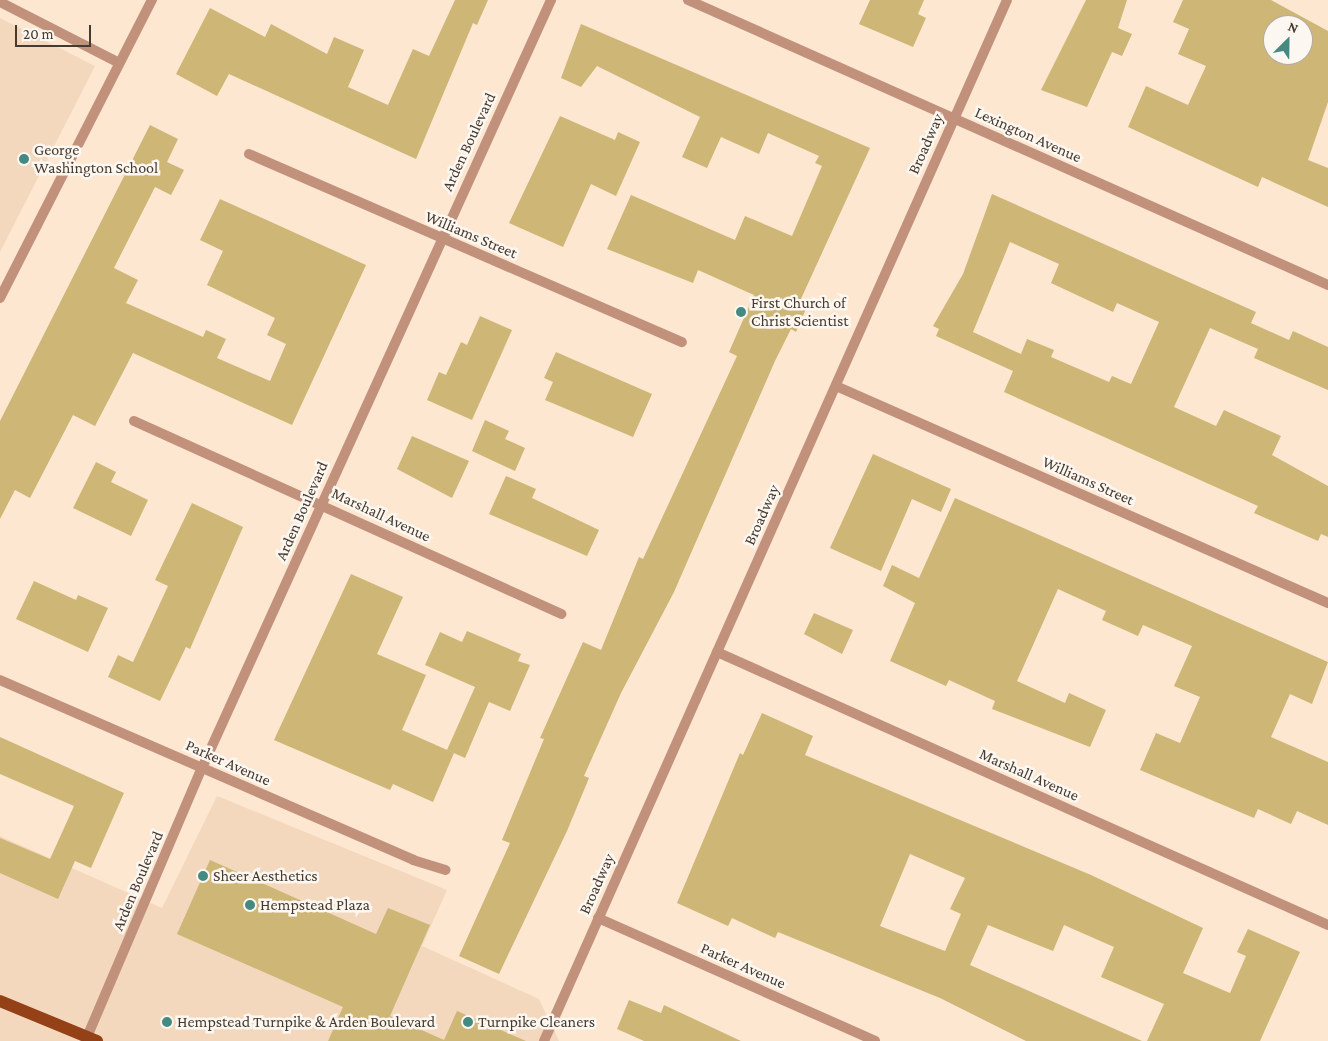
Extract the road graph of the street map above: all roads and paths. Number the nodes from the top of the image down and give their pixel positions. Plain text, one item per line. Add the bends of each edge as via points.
1 (152, 0) edge
2 (551, 0) edge
3 (688, 0) edge
4 (1007, 0) edge
5 (0, 2) edge
6 (120, 63) junction
7 (954, 118) junction
8 (249, 154) dead end
9 (442, 239) junction
10 (1328, 285) edge
11 (0, 298) edge
12 (682, 342) dead end
13 (836, 386) junction
14 (134, 421) dead end
15 (322, 504) junction
16 (1328, 603) edge
17 (561, 614) dead end
18 (717, 652) junction
19 (0, 680) edge
20 (202, 768) junction
21 (446, 870) dead end
22 (598, 918) junction
23 (1328, 925) edge
24 (0, 1001) edge
25 (92, 1039) edge
26 (544, 1041) edge
27 (875, 1041) edge

1 - 6 street
2 - 9 street, Arden Boulevard
3 - 7 street, Lexington Avenue
4 - 7 street, Broadway
5 - 6 street
6 - 11 street
7 - 10 street, Lexington Avenue
7 - 13 street, Broadway
8 - 9 street, Williams Street
9 - 12 street, Williams Street
9 - 15 street, Arden Boulevard
13 - 16 street, Williams Street
13 - 18 street, Broadway
14 - 15 street, Marshall Avenue
15 - 17 street, Marshall Avenue
15 - 20 street, Arden Boulevard
18 - 22 street, Broadway
18 - 23 street, Marshall Avenue
19 - 20 street, Parker Avenue
20 - 21 street, Parker Avenue via 413,860
20 - 25 street, Arden Boulevard
22 - 26 street, Broadway
22 - 27 street, Parker Avenue
24 - 25 main road

